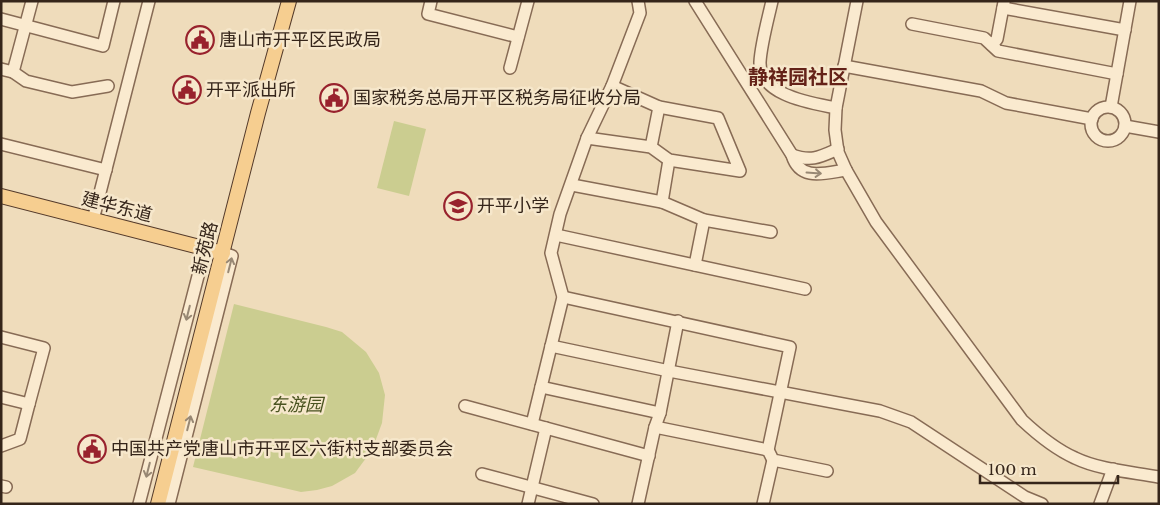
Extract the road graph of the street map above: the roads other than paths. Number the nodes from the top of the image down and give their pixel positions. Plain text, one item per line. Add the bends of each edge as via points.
1 (32, 1) edge
2 (114, 1) edge
3 (149, 1) edge
4 (279, 1) edge
5 (289, 1) edge
6 (431, 1) edge
7 (528, 1) edge
8 (638, 1) edge
9 (695, 1) edge
10 (772, 1) edge
11 (856, 1) edge
12 (1130, 1) edge
13 (1003, 5) edge
14 (1, 19) edge
15 (912, 24) dead end
16 (25, 26) junction
17 (1125, 30) junction
18 (518, 37) junction
19 (992, 45) junction
20 (844, 66) junction
21 (510, 68) dead end
22 (1, 69) edge
23 (13, 72) junction
24 (1117, 74) junction
25 (108, 86) dead end
26 (612, 86) junction
27 (659, 107) junction
28 (836, 108) junction
29 (1111, 108) junction
30 (1092, 120) junction
31 (1125, 126) junction
32 (1159, 132) edge
33 (587, 138) junction
34 (1, 144) edge
35 (650, 147) junction
36 (838, 149) junction
37 (792, 155) junction
38 (669, 160) junction
39 (106, 170) junction
40 (846, 170) junction
41 (572, 185) junction
42 (1, 196) edge
43 (662, 202) junction
44 (93, 220) junction
45 (704, 220) junction
46 (771, 232) dead end
47 (556, 235) junction
48 (214, 251) junction
49 (695, 265) junction
50 (805, 289) dead end
51 (563, 297) junction
52 (678, 321) junction
53 (1, 337) edge
54 (551, 346) junction
55 (668, 371) junction
56 (541, 387) junction
57 (781, 392) junction
58 (1, 397) edge
59 (30, 404) junction
60 (465, 406) dead end
61 (660, 413) junction
62 (532, 424) junction
63 (655, 427) junction
64 (546, 428) junction
65 (1, 446) edge
66 (770, 455) junction
67 (649, 456) junction
68 (1113, 469) junction
69 (827, 471) dead end
70 (482, 474) dead end
71 (1159, 477) edge
72 (532, 488) junction
73 (139, 504) edge
74 (149, 504) edge
75 (158, 504) edge
76 (168, 504) edge
77 (528, 504) edge
78 (593, 504) edge
79 (638, 504) edge
80 (763, 504) edge
81 (1042, 504) edge
82 (1100, 504) edge

1 - 16 street
2 - 16 street via 103,46
3 - 39 street
4 - 48 main road, 新苑路
5 - 48 main road, 新苑路
6 - 18 street via 428,14
7 - 18 street
8 - 26 street via 640,13
9 - 37 street
10 - 28 street via 760,61 763,74 772,86 789,97
11 - 20 street
12 - 17 street
13 - 17 street
13 - 19 street via 997,39
14 - 16 street
15 - 19 street via 984,38
16 - 23 street
17 - 24 street
18 - 21 street
19 - 24 street via 998,51
20 - 28 street
20 - 30 street via 981,92 1006,103
22 - 23 street
23 - 25 street via 26,81 72,92
24 - 29 street
26 - 27 street
26 - 33 street
27 - 35 street
27 - 38 street via 718,118 740,171
28 - 36 street
29 - 30 street via 1098,110
29 - 31 street via 1119,111
30 - 31 street via 1092,130 1104,140 1120,136
31 - 32 street
33 - 35 street
33 - 41 street
34 - 39 street
35 - 38 street
36 - 37 street via 806,160
36 - 40 street
37 -> 40 street via 795,164 810,174
38 - 43 street
39 - 44 street
40 - 68 street via 876,222 1022,420 1065,453
41 - 43 street
41 - 47 street via 560,214
42 - 44 main road, 建华东道
43 - 45 street
44 - 48 main road, 建华东道
45 - 46 street
45 - 49 street
47 - 49 street
47 - 51 street via 551,253
48 -> 73 street
48 - 74 main road, 新苑路
48 - 75 main road, 新苑路
76 -> 48 street via 232,256
49 - 50 street
51 - 52 street
51 - 54 street
52 - 55 street
52 - 57 street via 790,347
53 - 59 street via 44,348
54 - 55 street
54 - 56 street
55 - 57 street
55 - 61 street
56 - 61 street
56 - 62 street
57 - 66 street
57 - 81 street via 898,416 1024,497
58 - 59 street
59 - 65 street via 20,439
60 - 62 street
61 - 63 street
62 - 64 street
63 - 66 street
63 - 67 street
64 - 67 street
64 - 72 street
66 - 69 street
66 - 80 street
67 - 79 street
68 - 71 street
68 - 82 street
70 - 72 street
72 - 77 street
72 - 78 street

